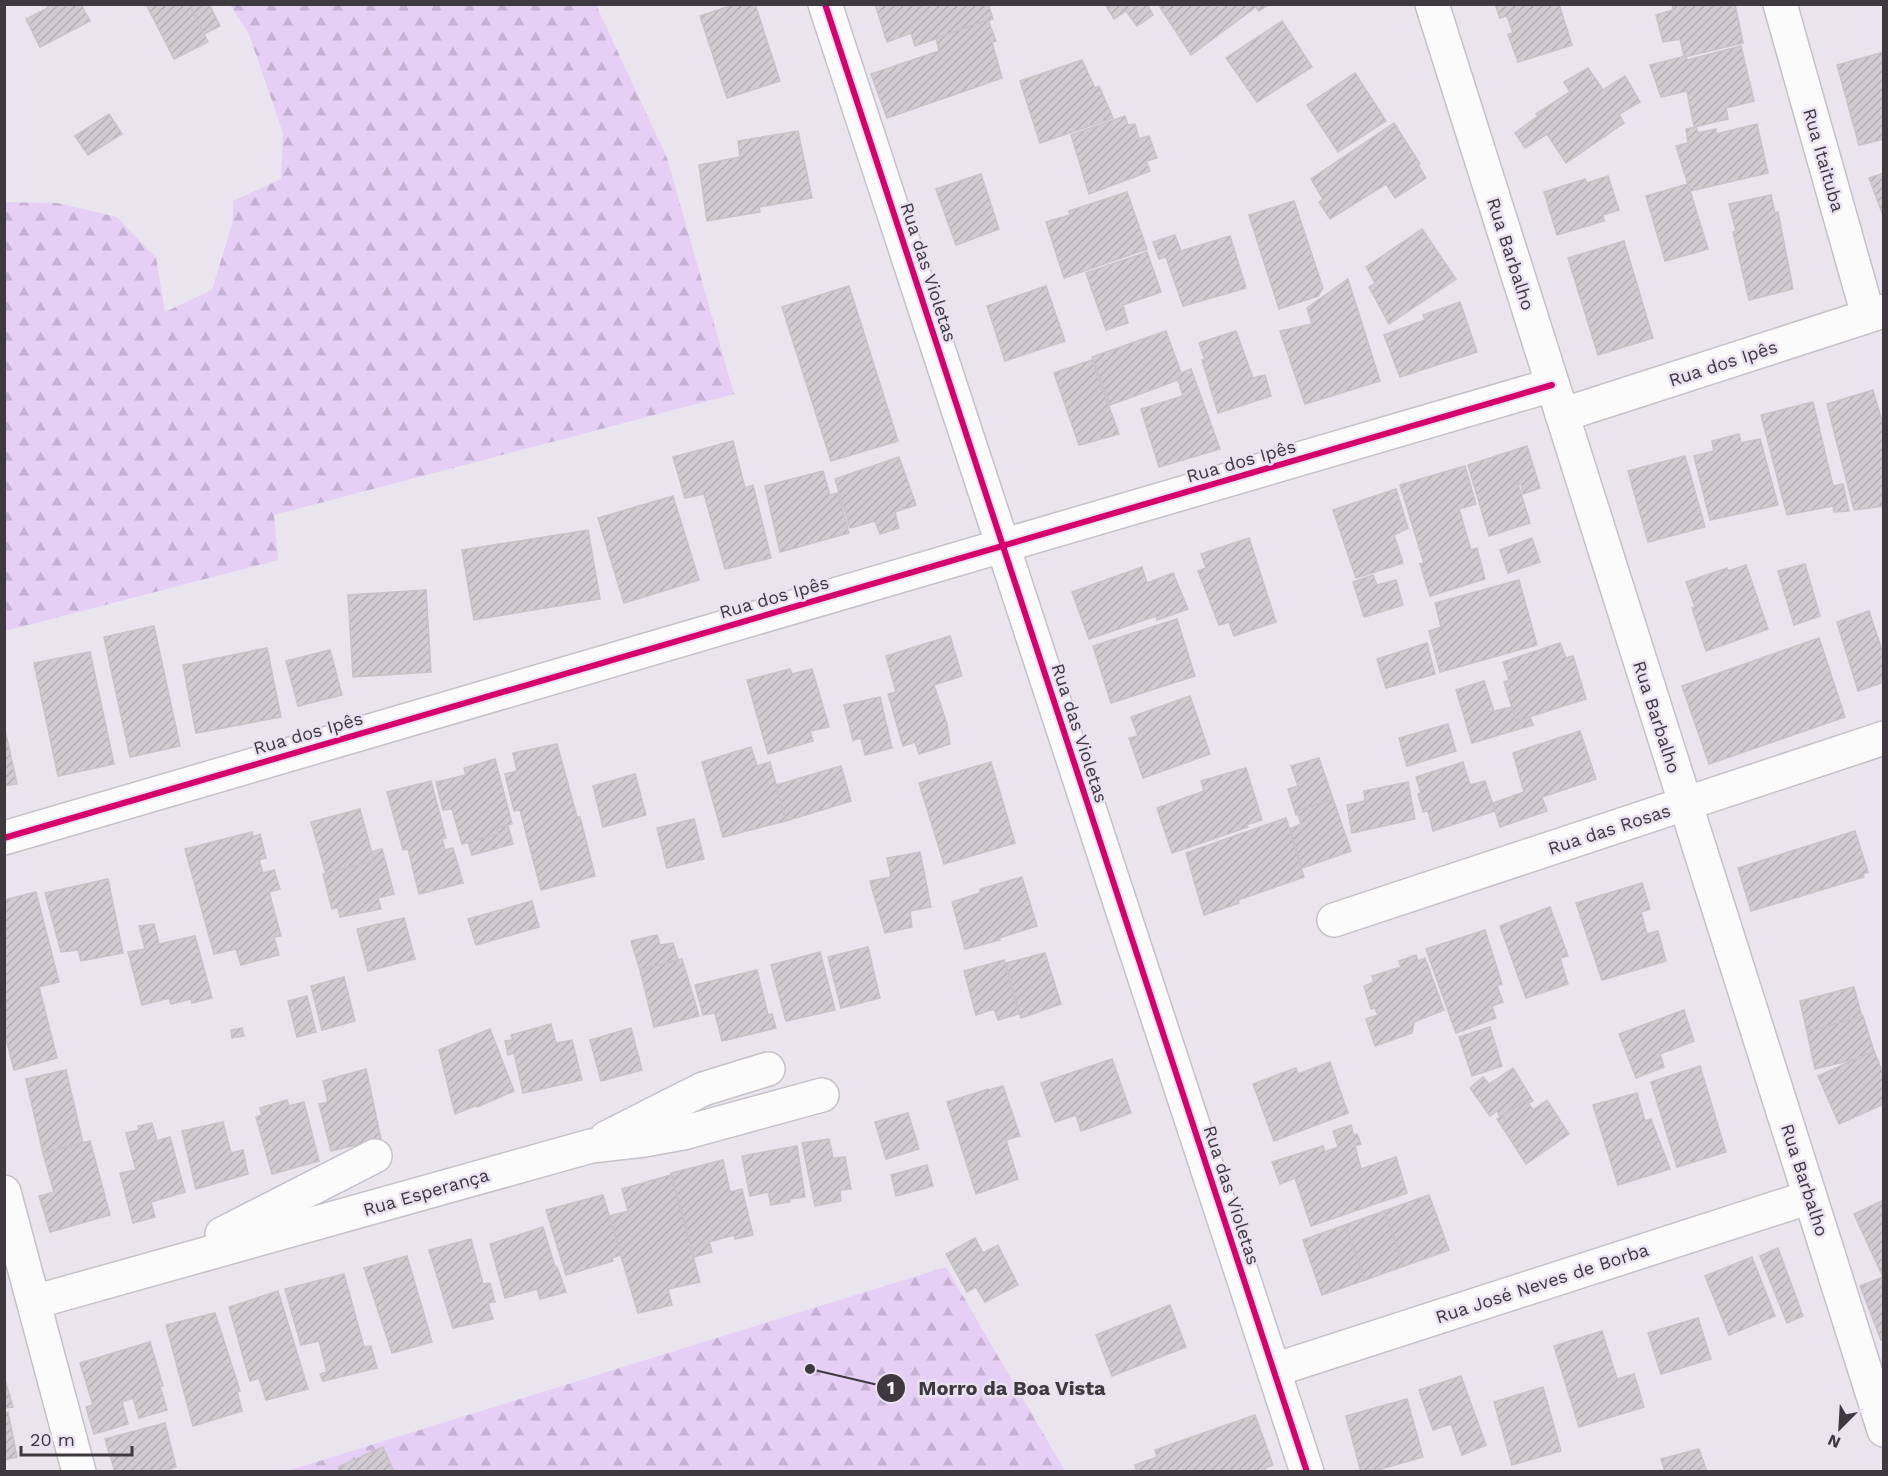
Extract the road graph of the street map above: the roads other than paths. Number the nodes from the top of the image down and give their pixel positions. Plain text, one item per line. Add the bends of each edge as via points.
1 (825, 4) edge
2 (1432, 4) edge
3 (1780, 4) edge
4 (1876, 313) edge
5 (1557, 400) junction
6 (1003, 546) junction
7 (1884, 738) edge
8 (1685, 804) junction
9 (4, 838) edge
10 (1334, 920) dead end
11 (768, 1069) dead end
12 (822, 1095) dead end
13 (591, 1146) junction
14 (375, 1156) dead end
15 (4, 1192) edge
16 (1810, 1197) junction
17 (157, 1267) junction
18 (34, 1302) junction
19 (1274, 1370) junction
20 (1884, 1430) edge
21 (80, 1472) edge
22 (1307, 1472) edge

1 - 6 street, Rua das Violetas
2 - 5 street, Rua Barbalho
3 - 4 street, Rua Itaituba
4 - 5 street, Rua dos Ipês
5 - 6 street, Rua dos Ipês
5 - 8 street, Rua Barbalho
6 - 9 street, Rua dos Ipês
6 - 19 street, Rua das Violetas
7 - 8 street, Rua das Rosas
8 - 10 street, Rua das Rosas
8 - 16 street, Rua Barbalho
11 - 13 street via 703,1089
12 - 13 street, Rua Esperança via 683,1133
13 - 17 street, Rua Esperança
14 - 17 street
15 - 18 street
16 - 19 street, Rua José Neves de Borba
16 - 20 street, Rua Barbalho
17 - 18 street, Rua Esperança
18 - 21 street
19 - 22 street, Rua das Violetas

